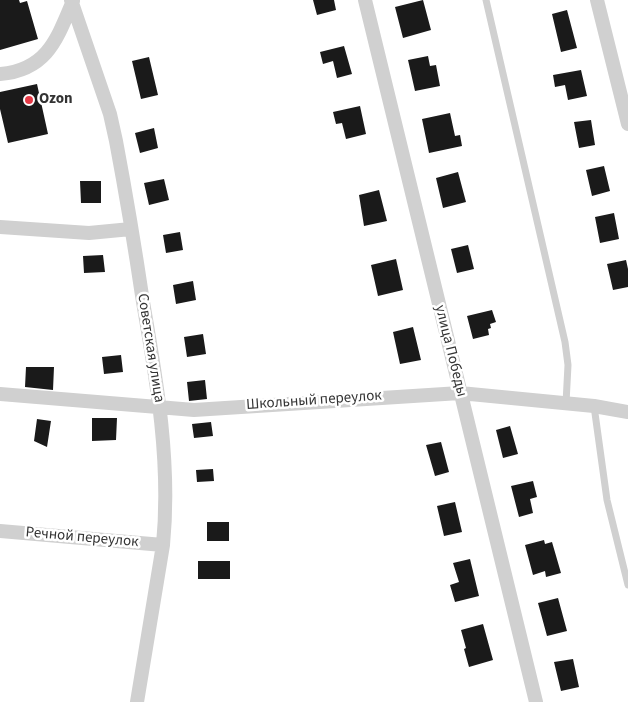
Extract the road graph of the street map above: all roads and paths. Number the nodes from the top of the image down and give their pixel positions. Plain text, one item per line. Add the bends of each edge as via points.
1 (366, 0) edge
2 (486, 0) edge
3 (597, 0) edge
4 (73, 1) edge
5 (0, 74) edge
6 (628, 124) edge
7 (0, 228) edge
8 (131, 229) junction
9 (460, 393) junction
10 (0, 394) edge
11 (566, 403) junction
12 (594, 406) junction
13 (160, 408) junction
14 (628, 412) edge
15 (0, 531) edge
16 (163, 545) junction
17 (628, 585) edge
18 (137, 702) edge
19 (536, 702) edge

1 - 9 street, улица Победы
2 - 11 lane via 565,342 568,365
3 - 6 street
4 - 5 street via 63,26 45,55 25,69
4 - 8 street, Советская улица via 110,114
7 - 8 street via 89,233
8 - 13 street, Советская улица
9 - 11 street, Школьный переулок
9 - 13 street, Школьный переулок via 194,410
9 - 19 street, улица Победы
10 - 13 street, Школьный переулок
11 - 12 street, Школьный переулок
12 - 14 street, Школьный переулок
12 - 17 lane via 607,500
13 - 16 street, Советская улица
15 - 16 street, Речной переулок
16 - 18 street, Советская улица

